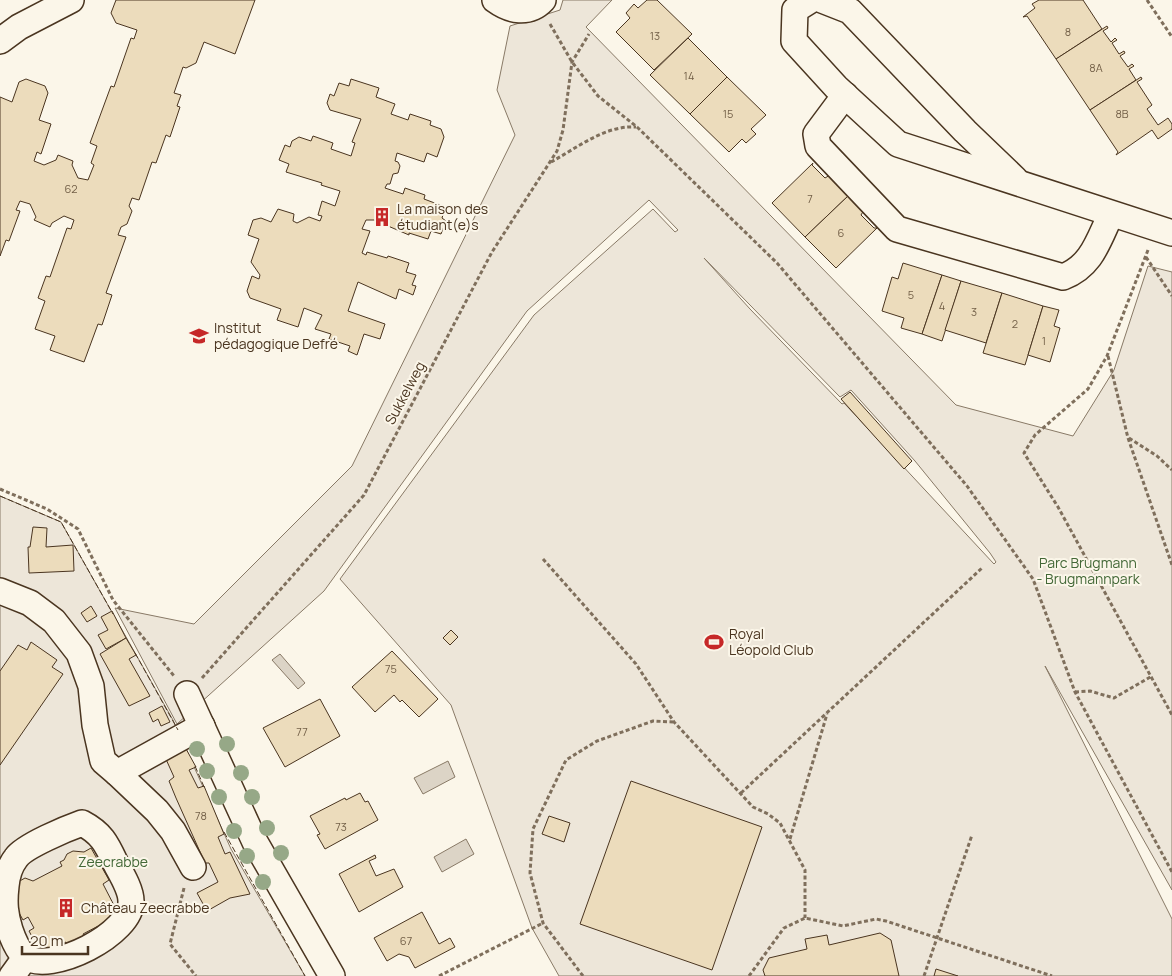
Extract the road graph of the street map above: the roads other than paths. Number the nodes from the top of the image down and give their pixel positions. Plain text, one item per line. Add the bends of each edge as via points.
1 (71, 0) edge
2 (495, 0) edge
3 (811, 0) edge
4 (822, 0) edge
5 (542, 2) edge
6 (0, 41) edge
7 (845, 95) junction
8 (1018, 182) junction
9 (1111, 214) junction
10 (1172, 232) edge
11 (0, 592) edge
12 (187, 694) road end
13 (202, 726) junction
14 (117, 773) junction
15 (192, 867) road end
16 (18, 967) edge
17 (332, 976) edge

1 - 6 street via 19,27
2 - 5 street via 506,8 520,10
3 - 7 street via 795,10 794,41
4 - 8 street via 850,11
7 - 8 street via 898,144
7 - 9 street via 816,134 818,146 897,229 1063,277 1077,272 1085,264
8 - 9 street
9 - 10 street
11 - 14 street via 30,603 54,621 78,653 91,686 95,726 104,761
12 - 13 street
13 - 14 street
13 - 17 street via 255,842
14 - 15 street via 173,831
16 - 16 street via 68,960 93,947 116,930 128,916 131,900 98,831 82,823 62,830 17,856 7,873 3,907

